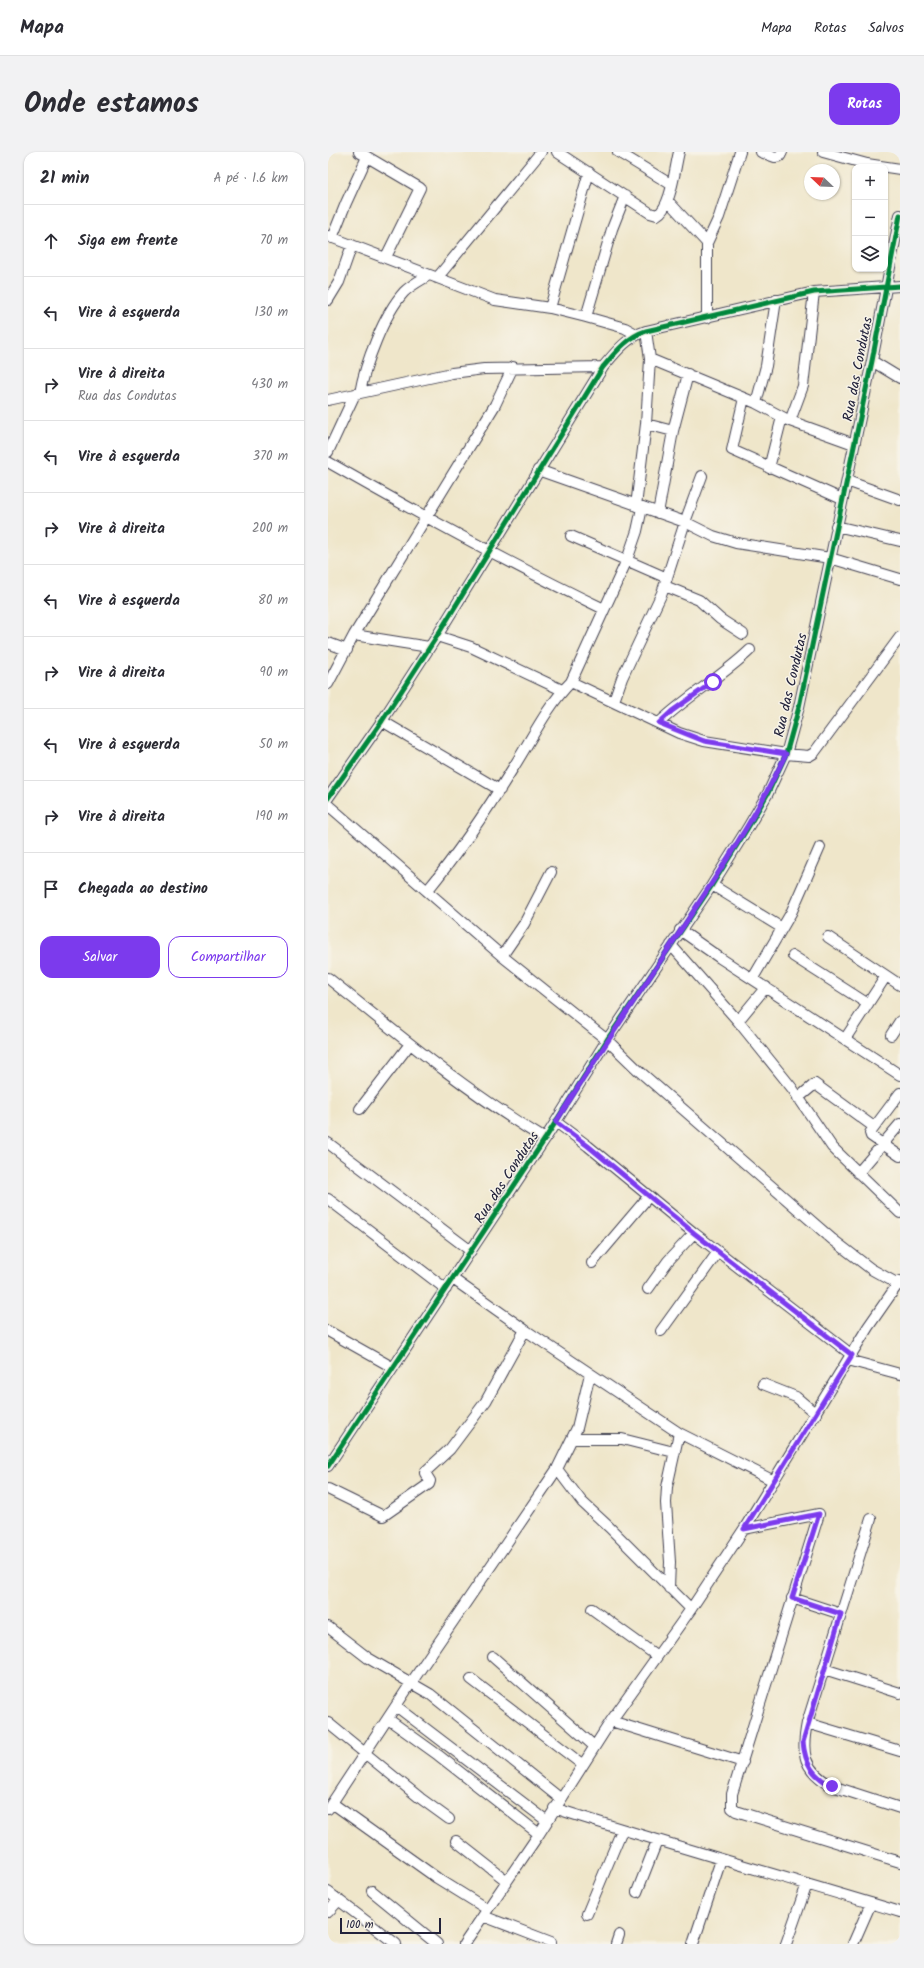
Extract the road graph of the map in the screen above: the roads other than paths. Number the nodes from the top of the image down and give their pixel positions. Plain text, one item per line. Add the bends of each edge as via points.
1 (541, 152) edge
2 (557, 152) edge
3 (618, 152) edge
4 (679, 152) edge
5 (740, 152) edge
6 (761, 152) edge
7 (782, 152) edge
8 (823, 152) edge
9 (363, 154) edge
10 (900, 169) edge
11 (589, 172) junction
12 (672, 185) junction
13 (625, 196) junction
14 (668, 202) junction
15 (900, 216) edge
16 (330, 237) edge
17 (707, 243) junction
18 (352, 245) junction
19 (386, 258) junction
20 (433, 276) junction
21 (900, 286) edge
22 (885, 288) junction
23 (814, 292) junction
24 (328, 300) edge
25 (776, 300) junction
26 (550, 308) junction
27 (586, 317) junction
28 (708, 318) junction
29 (641, 332) junction
30 (650, 359) junction
31 (872, 361) junction
32 (513, 367) junction
33 (603, 367) junction
34 (688, 374) junction
35 (900, 378) edge
36 (357, 393) junction
37 (744, 398) junction
38 (328, 400) edge
39 (756, 403) junction
40 (786, 419) junction
41 (646, 424) junction
42 (673, 431) junction
43 (854, 444) junction
44 (328, 452) edge
45 (328, 462) edge
46 (769, 468) junction
47 (538, 470) junction
48 (702, 476) dead end
49 (846, 481) junction
50 (842, 499) junction
51 (900, 500) edge
52 (639, 507) junction
53 (658, 513) junction
54 (426, 518) junction
55 (685, 522) junction
56 (836, 526) junction
57 (571, 536) dead end
58 (900, 542) edge
59 (488, 551) junction
60 (830, 558) junction
61 (627, 560) junction
62 (900, 579) edge
63 (666, 582) junction
64 (604, 609) junction
65 (743, 634) dead end
66 (354, 635) junction
67 (437, 636) junction
68 (900, 637) edge
69 (328, 643) edge
70 (429, 647) junction
71 (347, 650) junction
72 (750, 650) dead end
73 (571, 682) junction
74 (328, 684) edge
75 (562, 690) junction
76 (614, 701) junction
77 (382, 721) junction
78 (659, 723) junction
79 (786, 754) junction
80 (500, 790) junction
81 (328, 798) edge
82 (328, 805) edge
83 (820, 847) dead end
84 (550, 872) dead end
85 (712, 885) junction
86 (427, 891) junction
87 (782, 928) junction
88 (680, 930) junction
89 (828, 937) dead end
90 (671, 945) junction
91 (502, 956) junction
92 (793, 956) dead end
93 (886, 976) junction
94 (328, 978) edge
95 (753, 978) junction
96 (900, 985) edge
97 (766, 987) junction
98 (868, 1004) junction
99 (738, 1021) junction
100 (899, 1022) edge
101 (891, 1035) dead end
102 (845, 1039) junction
103 (607, 1040) junction
104 (410, 1044) junction
105 (900, 1075) edge
106 (900, 1093) edge
107 (798, 1098) junction
108 (360, 1109) dead end
109 (556, 1122) junction
110 (900, 1124) edge
111 (874, 1127) junction
112 (545, 1139) junction
113 (328, 1143) edge
114 (884, 1145) junction
115 (900, 1156) edge
116 (858, 1173) junction
117 (649, 1196) junction
118 (328, 1199) edge
119 (900, 1213) edge
120 (694, 1233) junction
121 (471, 1252) junction
122 (718, 1252) junction
123 (592, 1263) dead end
124 (452, 1279) junction
125 (899, 1284) edge
126 (446, 1289) junction
127 (648, 1289) dead end
128 (525, 1330) junction
129 (328, 1331) edge
130 (661, 1331) dead end
131 (850, 1358) junction
132 (392, 1367) junction
133 (590, 1374) junction
134 (900, 1374) edge
135 (763, 1384) dead end
136 (816, 1414) junction
137 (679, 1433) junction
138 (573, 1439) junction
139 (674, 1452) junction
140 (328, 1466) edge
141 (557, 1469) junction
142 (774, 1482) junction
143 (328, 1489) edge
144 (871, 1519) dead end
145 (744, 1529) junction
146 (669, 1588) junction
147 (792, 1598) junction
148 (592, 1609) dead end
149 (691, 1609) junction
150 (841, 1614) junction
151 (328, 1627) edge
152 (656, 1656) junction
153 (493, 1657) dead end
154 (824, 1670) junction
155 (471, 1680) dead end
156 (411, 1683) junction
157 (900, 1693) edge
158 (396, 1706) junction
159 (388, 1719) junction
160 (611, 1721) junction
161 (328, 1723) edge
162 (807, 1723) junction
163 (594, 1746) junction
164 (900, 1751) edge
165 (365, 1752) junction
166 (742, 1762) junction
167 (583, 1764) junction
168 (561, 1799) junction
169 (330, 1806) edge
170 (554, 1808) junction
171 (900, 1808) edge
172 (449, 1819) dead end
173 (547, 1821) junction
174 (622, 1830) junction
175 (539, 1834) junction
176 (456, 1841) dead end
177 (658, 1842) junction
178 (722, 1860) junction
179 (900, 1862) edge
180 (507, 1881) junction
181 (807, 1884) junction
182 (372, 1891) dead end
183 (328, 1892) edge
184 (637, 1892) dead end
185 (339, 1900) junction
186 (871, 1903) junction
187 (328, 1912) edge
188 (900, 1912) edge
189 (485, 1913) junction
190 (587, 1914) dead end
191 (551, 1942) dead end
192 (396, 1944) edge
193 (437, 1944) edge
194 (464, 1944) edge
195 (693, 1944) edge
196 (786, 1944) edge
197 (853, 1944) edge

1 - 20 street
2 - 11 street
3 - 12 street
4 - 12 street
5 - 17 street via 719,217
6 - 7 street via 775,157 780,156
8 - 10 street via 867,164
9 - 16 street via 346,203
9 - 19 street via 420,188
11 - 13 street
11 - 26 street
12 - 14 street
13 - 14 street via 657,215
13 - 27 street via 612,229
14 - 17 street
15 - 22 street, Rua das Condutas
16 - 18 street
17 - 28 street
18 - 19 street
18 - 24 street via 339,282
19 - 20 street
20 - 26 street via 495,300
20 - 36 street via 404,292 395,305 371,353
21 - 22 street
22 - 23 street
22 - 31 street, Rua das Condutas
23 - 25 street
23 - 40 street via 803,386
25 - 28 street
25 - 39 street via 766,366
26 - 27 street
27 - 29 street
28 - 29 street
29 - 30 street
29 - 33 street via 618,349
30 - 34 street
30 - 41 street
31 - 35 street
31 - 43 street, Rua das Condutas
32 - 33 street
32 - 36 street via 452,373
32 - 54 street via 495,405
33 - 47 street
34 - 37 street
34 - 42 street
36 - 38 street
36 - 44 street
37 - 39 street
37 - 46 street via 732,450
39 - 40 street
40 - 43 street
40 - 46 street
41 - 42 street
41 - 52 street
42 - 53 street
43 - 49 street, Rua das Condutas
45 - 54 street
46 - 50 street
47 - 52 street
47 - 59 street
48 - 55 street
49 - 50 street, Rua das Condutas
49 - 51 street
50 - 56 street, Rua das Condutas
52 - 53 street
52 - 61 street via 637,531
53 - 55 street
54 - 59 street
54 - 66 street
55 - 60 street via 713,536 736,543
55 - 63 street
56 - 58 street
56 - 60 street, Rua das Condutas
57 - 61 street
59 - 64 street
59 - 67 street
60 - 62 street
60 - 79 street, Rua das Condutas
61 - 63 street
61 - 64 street
63 - 65 street via 698,600
63 - 76 street
64 - 73 street
66 - 70 street
66 - 71 street
67 - 70 street
67 - 75 street via 471,647
68 - 79 street via 814,753 809,756
69 - 71 street
70 - 77 street
71 - 74 street
72 - 78 street via 730,669
73 - 75 street
73 - 76 street
75 - 80 street
76 - 78 street
77 - 80 street
77 - 81 street
78 - 79 street via 704,741
79 - 85 street, Rua das Condutas via 764,799
80 - 86 street via 455,856
82 - 86 street
83 - 87 street via 802,891
84 - 91 street via 524,924
85 - 87 street
85 - 88 street, Rua das Condutas
86 - 91 street
87 - 95 street
88 - 90 street, Rua das Condutas
88 - 95 street
89 - 93 street
90 - 99 street
90 - 103 street, Rua das Condutas
91 - 103 street
92 - 98 street
93 - 96 street
93 - 98 street
94 - 104 street
95 - 97 street
97 - 99 street
97 - 102 street
98 - 102 street
99 - 107 street
100 - 101 street
102 - 105 street
103 - 109 street, Rua das Condutas
103 - 125 street via 832,1239 871,1269
104 - 108 street
104 - 112 street via 493,1107
106 - 111 street
107 - 111 street via 815,1084
107 - 116 street via 832,1147
109 - 112 street, Rua das Condutas
109 - 117 street
110 - 114 street
111 - 114 street via 871,1136
112 - 121 street, Rua das Condutas
113 - 121 street
114 - 115 street
114 - 116 street
116 - 119 street
117 - 120 street
117 - 123 street
118 - 126 street
120 - 122 street
120 - 127 street via 668,1261
121 - 124 street, Rua das Condutas
122 - 130 street
122 - 131 street
124 - 126 street, Rua das Condutas
124 - 128 street
125 - 131 street
126 - 132 street, Rua das Condutas
128 - 133 street
128 - 143 street via 486,1401 450,1449 426,1471 429,1484 383,1516
129 - 132 street
131 - 134 street
131 - 136 street
132 - 140 street, Rua das Condutas
133 - 137 street
133 - 138 street
135 - 136 street via 796,1397
136 - 142 street
137 - 139 street
137 - 142 street
138 - 139 street via 622,1439
138 - 141 street
139 - 146 street via 666,1503
141 - 146 street via 582,1502
141 - 156 street
142 - 145 street
144 - 150 street
145 - 147 street via 819,1514
145 - 149 street
146 - 149 street
147 - 150 street
147 - 166 street
148 - 152 street
149 - 152 street
150 - 154 street
151 - 156 street via 368,1658
152 - 160 street
153 - 163 street
154 - 157 street
154 - 162 street
155 - 167 street
156 - 158 street
156 - 168 street via 457,1714
158 - 159 street
158 - 173 street
159 - 165 street
159 - 175 street
160 - 163 street
160 - 166 street
161 - 165 street
162 - 164 street
162 - 171 street via 803,1742 804,1754 814,1774 832,1786
163 - 167 street
165 - 169 street
165 - 172 street
166 - 179 street via 731,1803 736,1811
167 - 168 street
168 - 170 street
169 - 189 street
170 - 173 street
170 - 174 street
173 - 175 street
174 - 177 street
174 - 190 street
175 - 180 street
176 - 180 street
177 - 178 street
177 - 184 street
178 - 181 street
178 - 195 street
180 - 189 street
181 - 186 street
181 - 196 street
182 - 193 street
183 - 185 street
185 - 187 street
185 - 192 street
186 - 188 street
186 - 197 street
189 - 191 street
189 - 194 street

